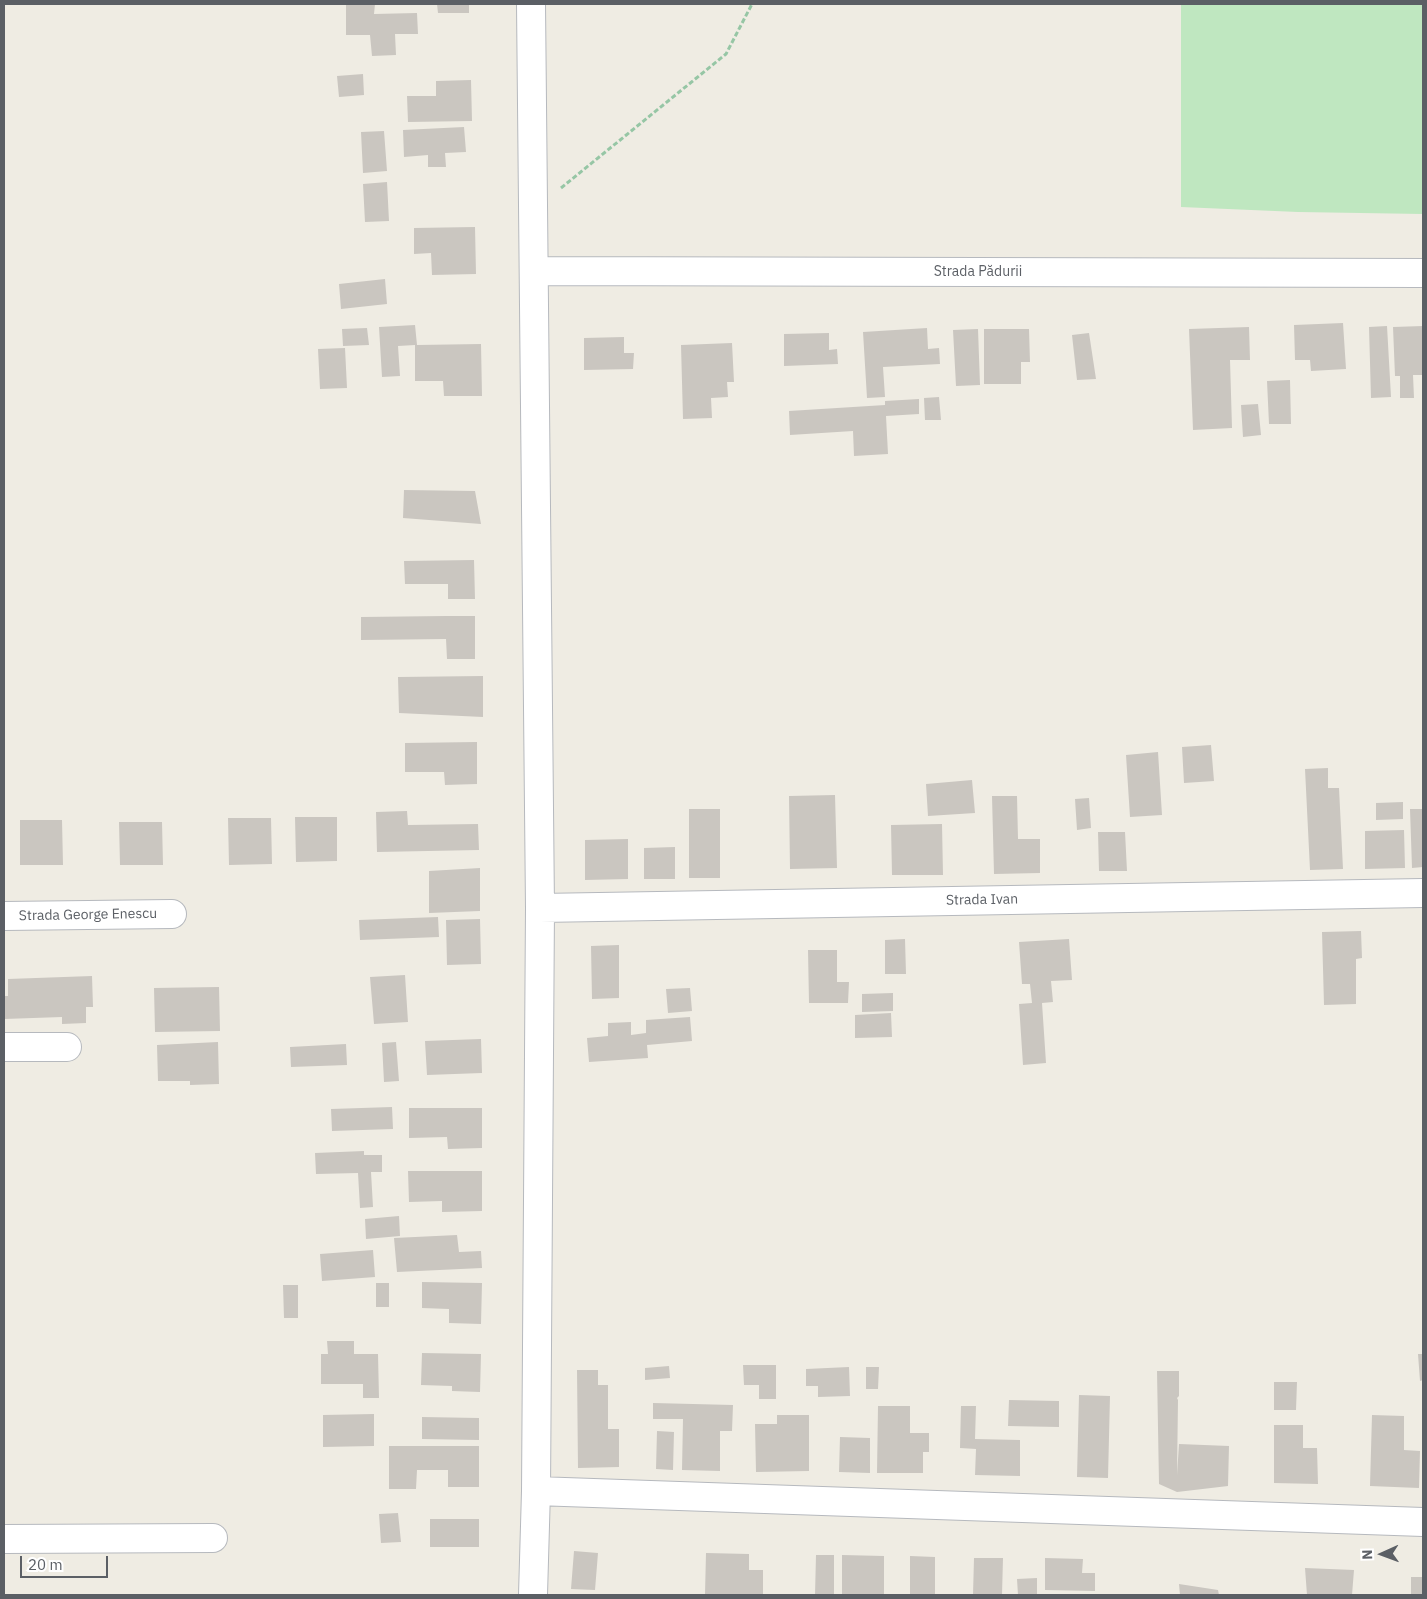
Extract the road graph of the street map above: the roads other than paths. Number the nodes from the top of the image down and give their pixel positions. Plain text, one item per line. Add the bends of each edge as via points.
1 (531, 4) edge
2 (534, 271) junction
3 (1423, 273) edge
4 (1423, 893) edge
5 (540, 908) junction
6 (172, 914) dead end
7 (4, 916) edge
8 (4, 1047) edge
9 (67, 1047) dead end
10 (536, 1491) junction
11 (1423, 1522) edge
12 (213, 1538) dead end
13 (4, 1539) edge
14 (533, 1595) edge

1 - 2 street
2 - 3 street, Strada Pădurii
2 - 5 street
4 - 5 street, Strada Ivan
5 - 10 street
6 - 7 street, Strada George Enescu
8 - 9 street
10 - 11 street
10 - 14 street
12 - 13 street

